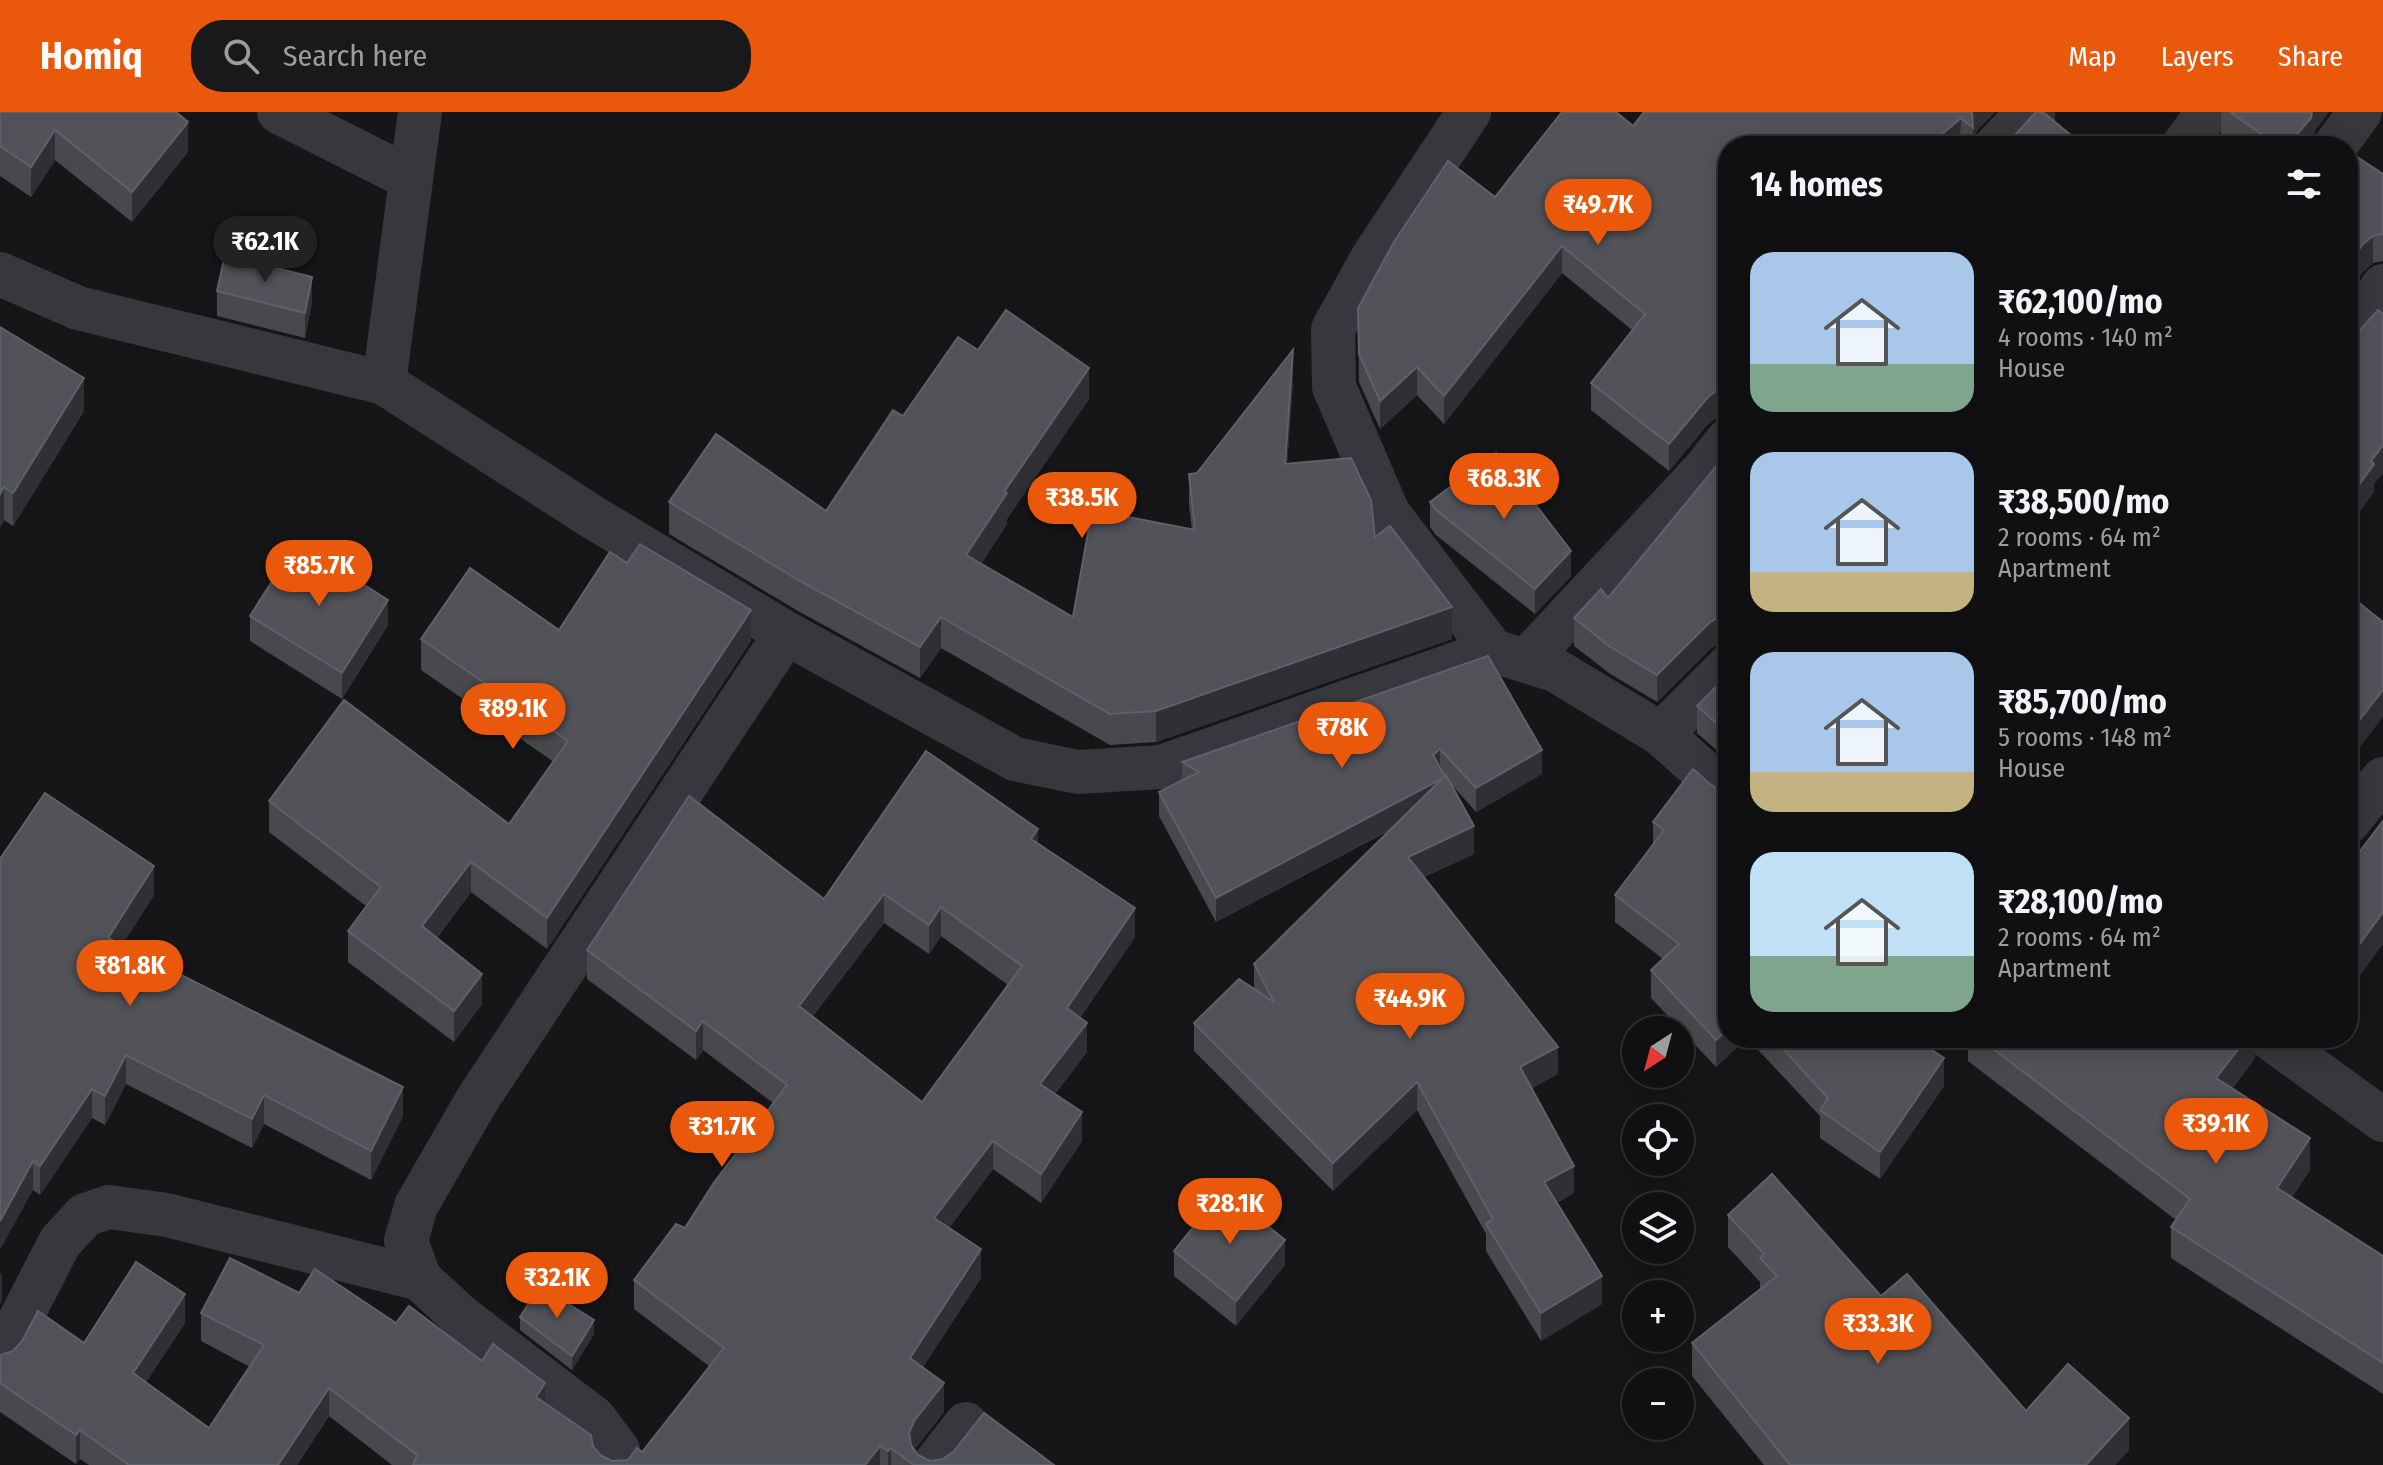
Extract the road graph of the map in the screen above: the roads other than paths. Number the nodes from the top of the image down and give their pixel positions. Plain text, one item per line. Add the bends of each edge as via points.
1 (279, 112) edge
2 (420, 112) edge
3 (1469, 112) edge
4 (2029, 112) edge
5 (2208, 112) edge
6 (2360, 112) edge
7 (2006, 136) edge
8 (2190, 136) edge
9 (2342, 136) edge
10 (410, 178) junction
11 (0, 274) edge
12 (2383, 286) edge
13 (2358, 322) edge
14 (384, 383) junction
15 (1718, 452) edge
16 (786, 633) junction
17 (1510, 656) junction
18 (1718, 677) edge
19 (1661, 734) junction
20 (2383, 779) edge
21 (1718, 785) edge
22 (2358, 810) edge
23 (2284, 1048) edge
24 (2383, 1120) edge
25 (420, 1279) junction
26 (0, 1359) edge
27 (966, 1424) dead end
28 (627, 1460) edge
29 (934, 1465) edge

1 - 10 street
2 - 10 street
3 - 17 street via 1373,257 1333,329 1334,387 1388,513
4 - 7 street
5 - 8 street
6 - 9 street
10 - 14 street
11 - 14 street via 78,308
12 - 13 street
14 - 16 street
15 - 17 street
16 - 17 street via 1015,759 1078,772 1161,767
16 - 25 street via 477,1100 416,1206 406,1241
17 - 19 street via 1555,670
18 - 19 street
19 - 21 street
20 - 22 street
23 - 24 street
25 - 26 street via 167,1215 109,1207 85,1215 60,1242
25 - 28 street via 594,1418
27 - 29 street

